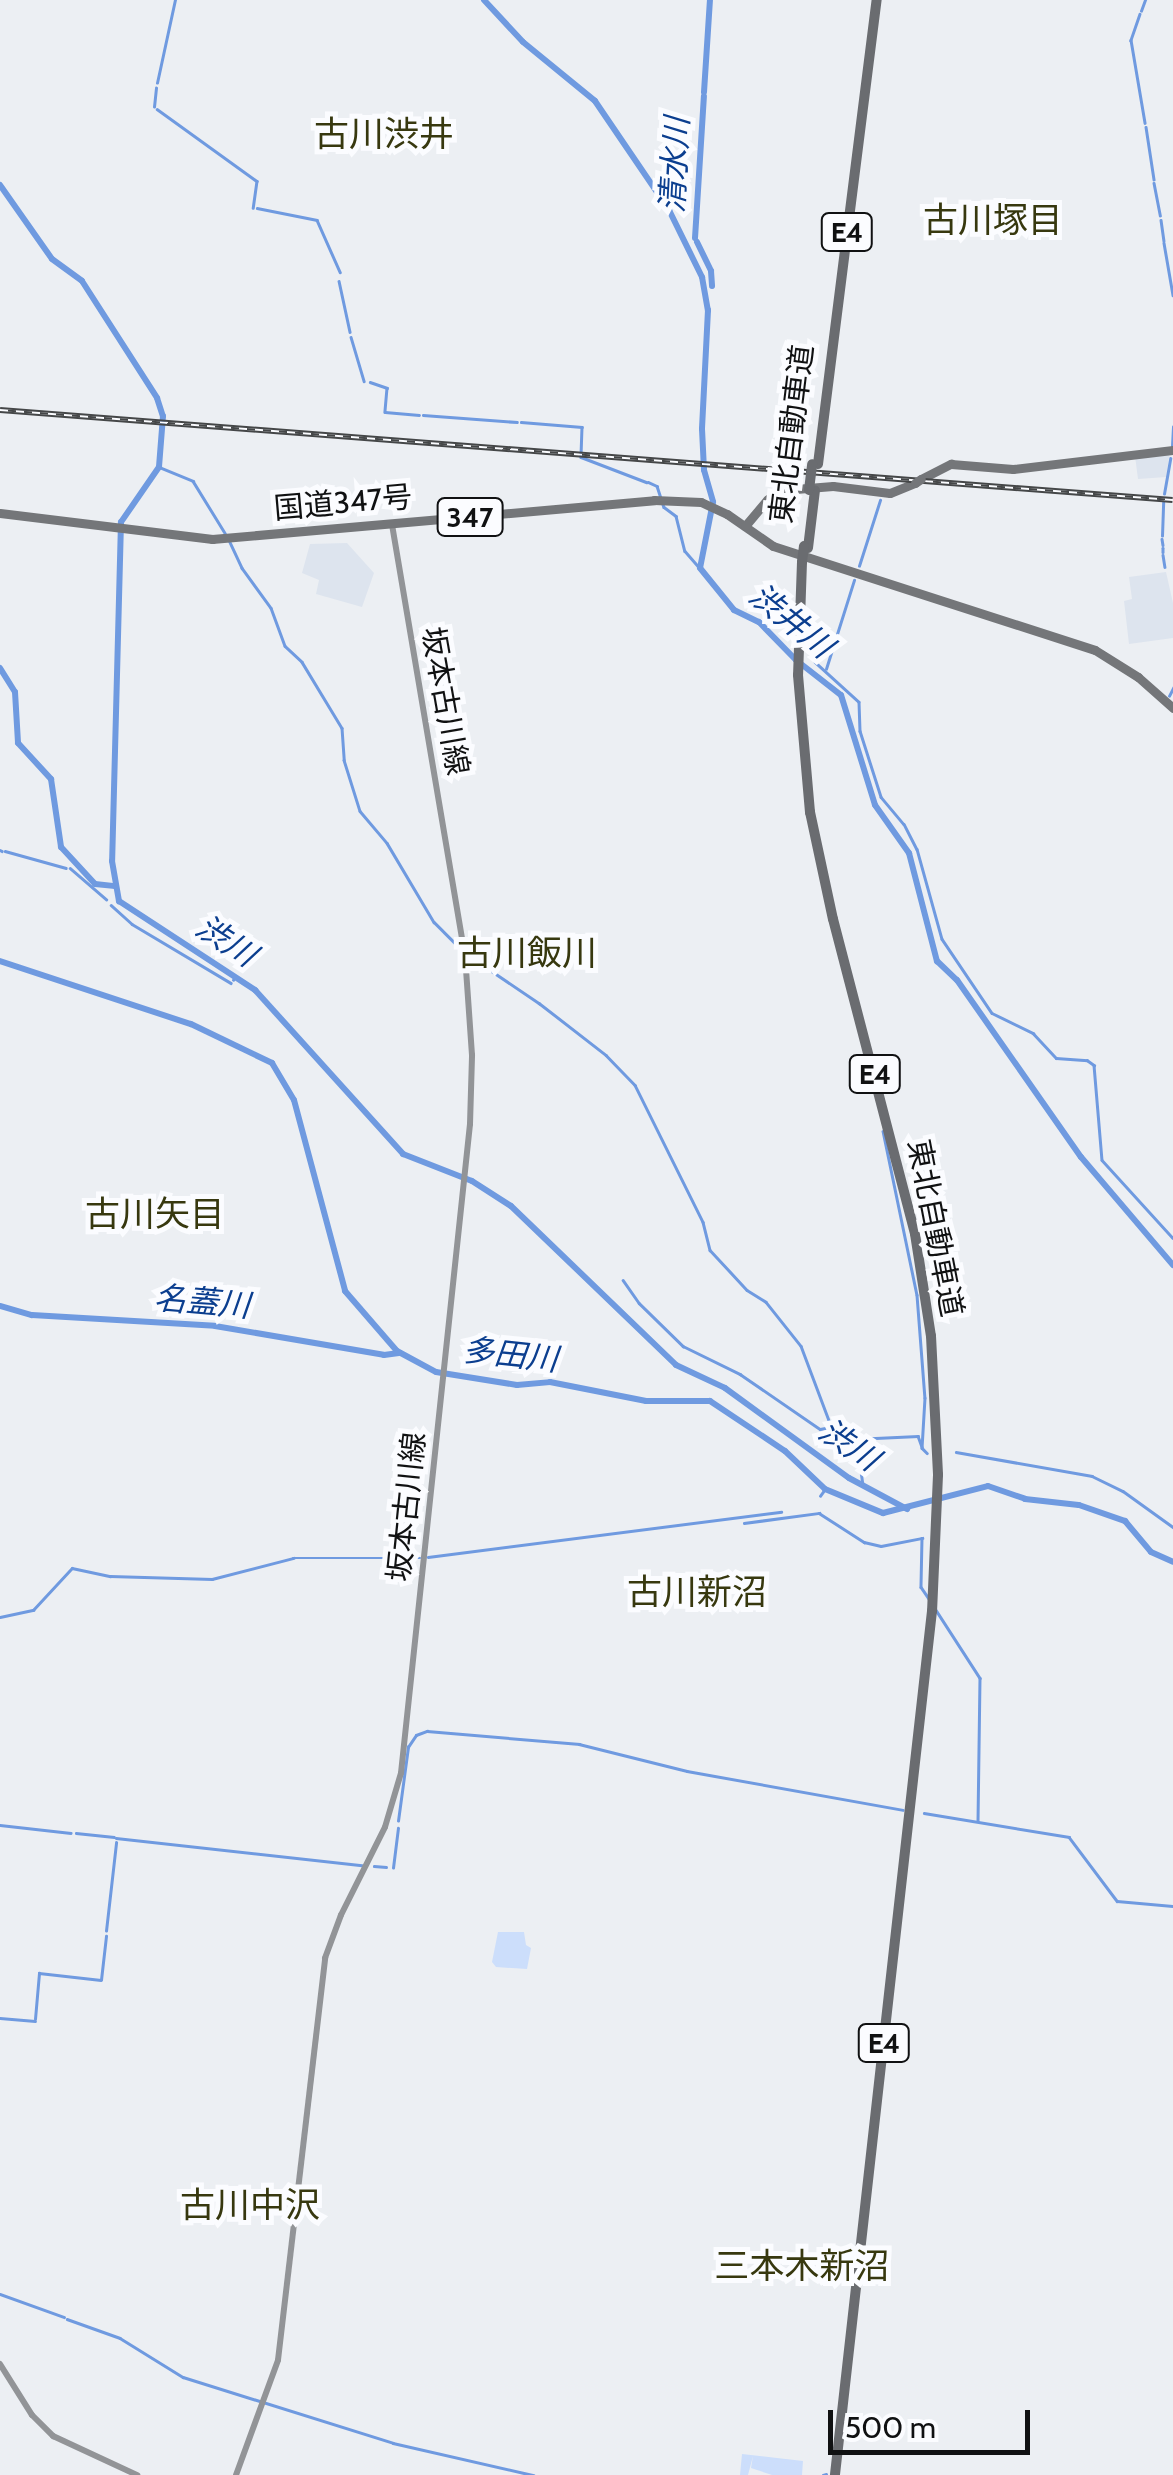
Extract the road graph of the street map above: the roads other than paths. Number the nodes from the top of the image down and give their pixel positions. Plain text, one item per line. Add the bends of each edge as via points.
1 (874, 0) edge
2 (1173, 450) edge
3 (0, 513) edge
4 (392, 524) junction
5 (745, 526) junction
6 (1173, 708) edge
7 (0, 2364) edge
8 (137, 2475) edge
9 (236, 2475) edge
10 (838, 2475) edge

1 - 10 highway, 東北自動車道 / E4, bridge via 812,490 800,677 828,879 925,1260 939,1369 941,1475 935,1605
2 - 5 highway via 1014,469 951,464 890,494 833,486 783,490
3 - 4 highway, 国道347号 / 347 via 226,538
4 - 5 highway, 国道347号 / 347 via 668,499 712,507
4 - 9 main road, 坂本古川線 via 465,953 472,1055 463,1188 396,1797 323,1966 280,2350
5 - 6 highway, 国道347号 / 347 via 792,552 1095,650
7 - 8 main road via 53,2436

